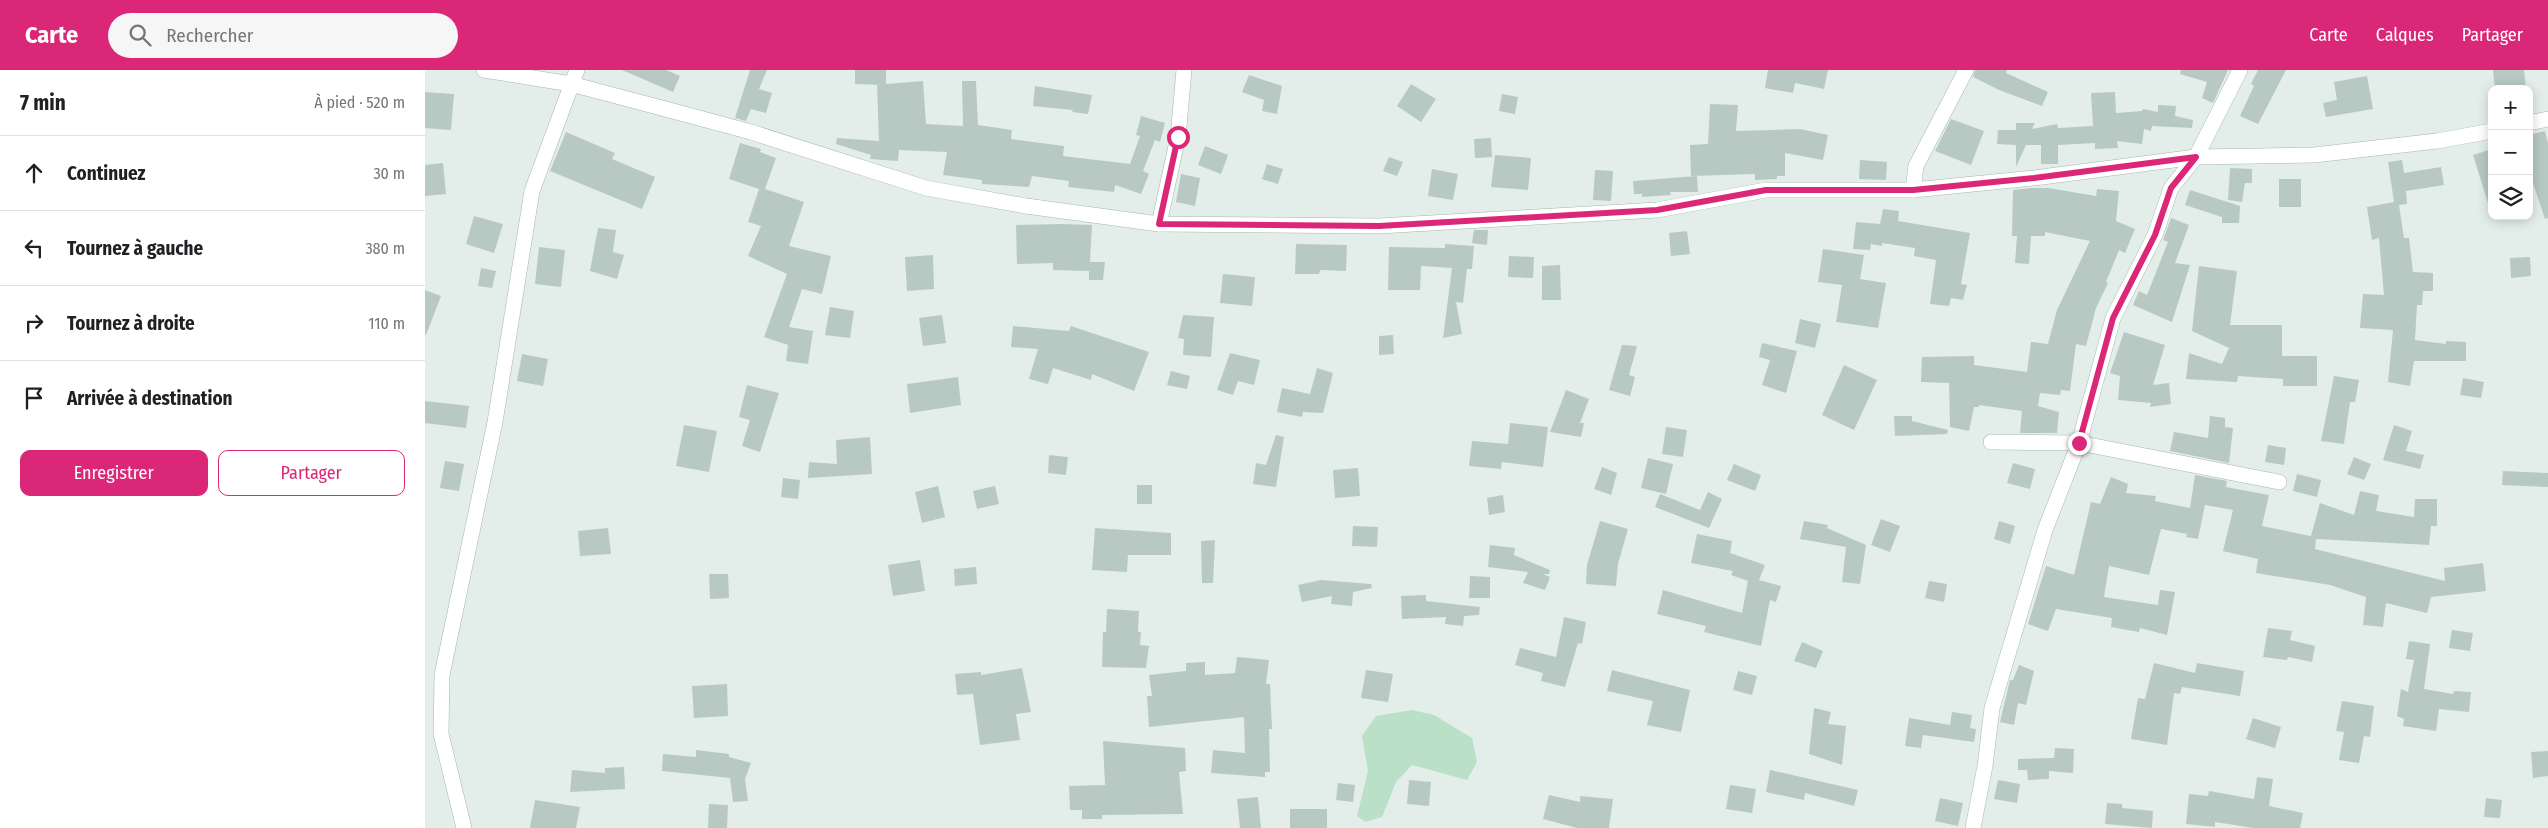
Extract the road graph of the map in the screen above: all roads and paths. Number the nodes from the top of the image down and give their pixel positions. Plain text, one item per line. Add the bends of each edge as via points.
1 (484, 70) edge
2 (1184, 70) edge
3 (1966, 70) edge
4 (2240, 70) edge
5 (574, 77) edge
6 (2548, 120) edge
7 (2533, 122) edge
8 (2488, 132) edge
9 (2196, 157) junction
10 (1913, 190) junction
11 (1159, 224) junction
12 (1991, 442) dead end
13 (2079, 443) junction
14 (2279, 482) dead end
15 (463, 828) edge
16 (1973, 828) edge

1 - 5 street
2 - 11 street via 1178,137
3 - 10 street via 1916,166
4 - 9 street
5 - 11 street via 926,188 1026,206
5 - 15 street via 532,192 495,422 442,675 441,734
6 - 7 street
8 - 9 street via 2437,142 2314,155
9 - 10 street
9 - 13 street via 2171,188 2155,235 2113,318
10 - 11 street via 1766,190 1657,210 1379,226
12 - 13 street
13 - 14 street
13 - 16 street via 2045,530 1992,708

